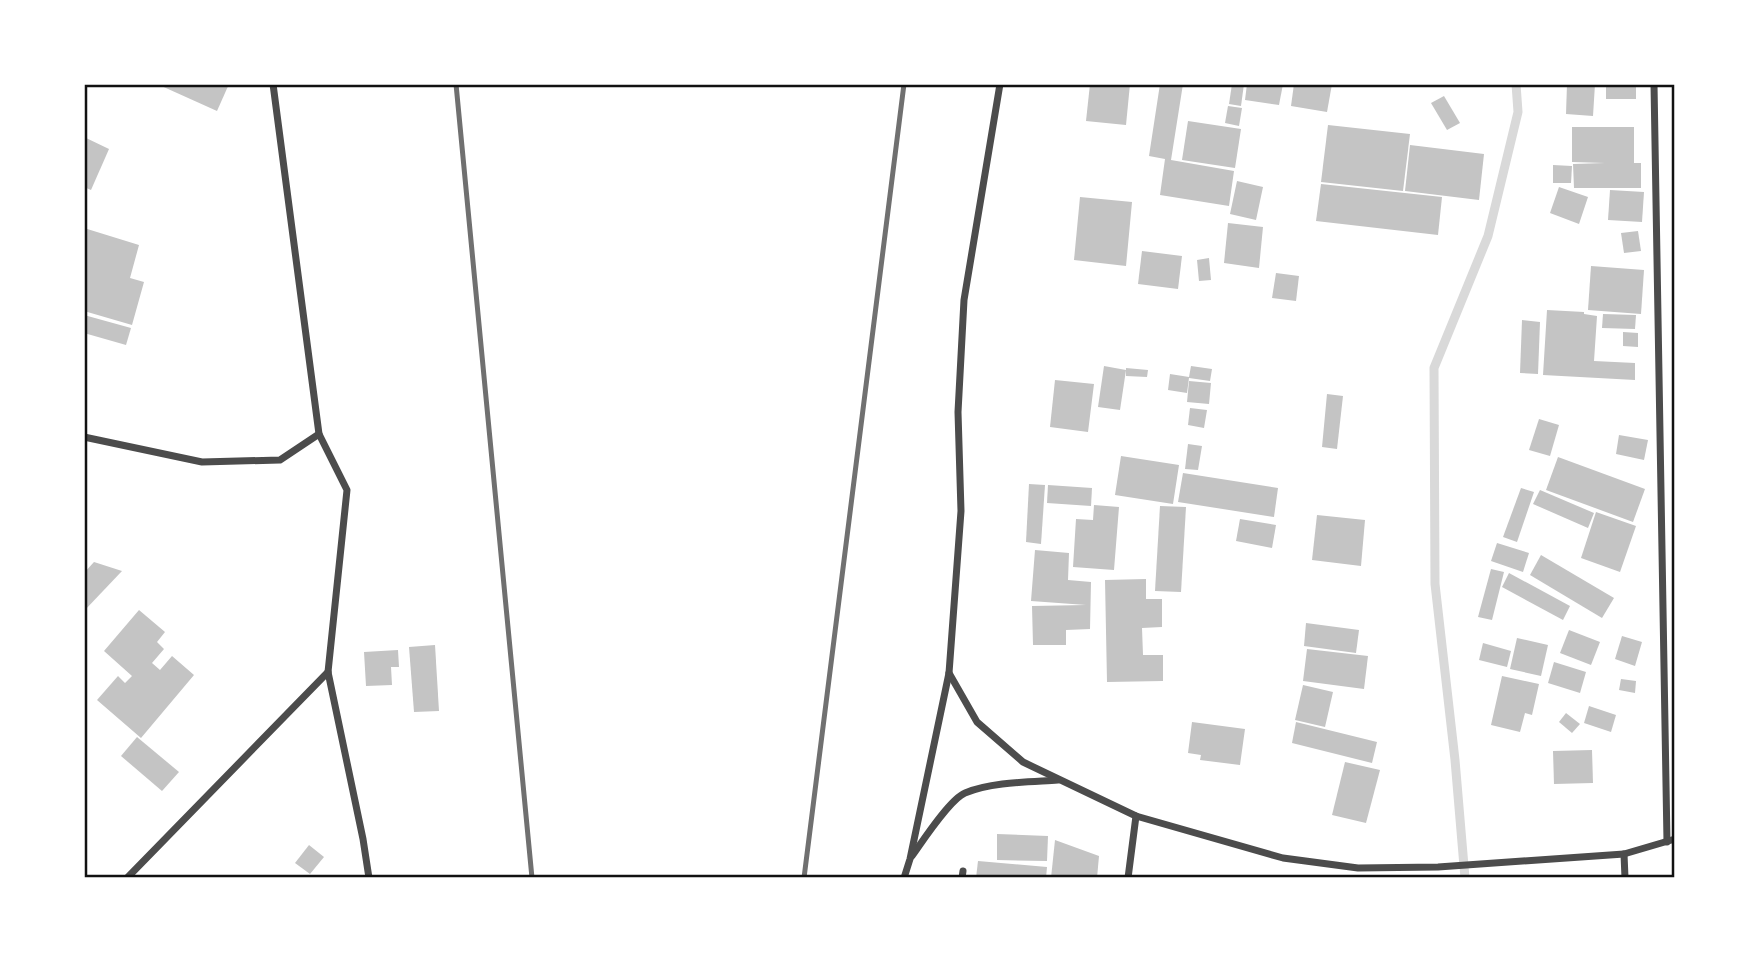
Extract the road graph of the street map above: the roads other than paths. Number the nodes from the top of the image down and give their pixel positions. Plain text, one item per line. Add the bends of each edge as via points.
1 (273, 84) edge
2 (1000, 84) edge
3 (1654, 84) edge
4 (319, 435) junction
5 (84, 438) edge
6 (328, 672) junction
7 (948, 673) junction
8 (1059, 780) junction
9 (1136, 816) junction
10 (1671, 841) edge
11 (1624, 854) junction
12 (910, 859) junction
13 (128, 877) edge
14 (369, 878) edge
15 (904, 878) edge
16 (1128, 878) edge
17 (1625, 878) edge

1 - 4 street
2 - 7 street via 964,300 958,412 961,511
3 - 10 street
4 - 5 street via 280,460 202,463
4 - 6 street via 347,490
6 - 13 street
6 - 14 street
7 - 8 street via 977,722 1023,762
7 - 12 street
8 - 9 street
8 - 12 street via 963,793
9 - 11 street via 1283,858 1358,868
9 - 16 street
10 - 11 street
11 - 17 street
12 - 15 street

